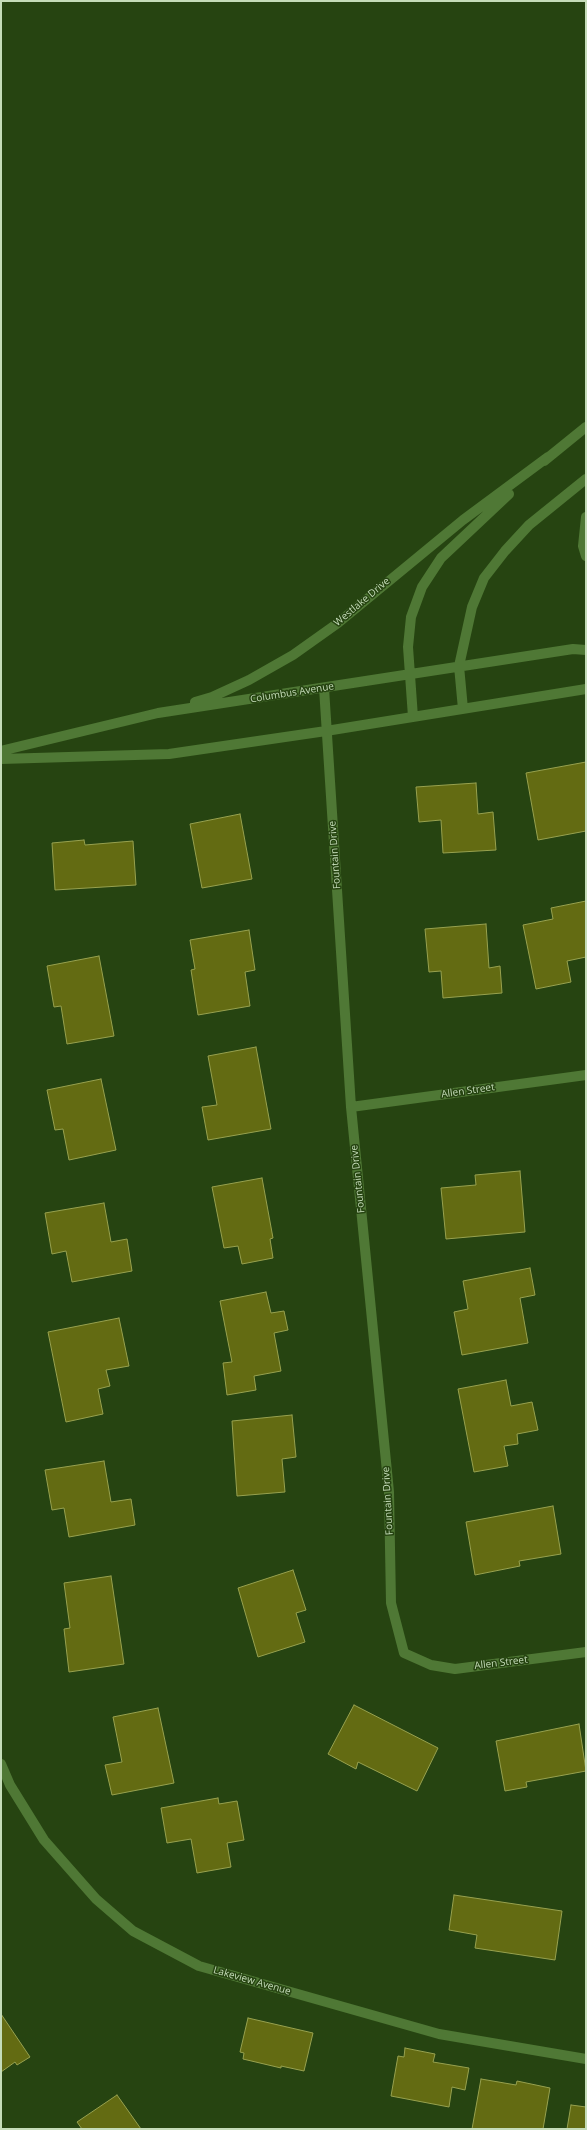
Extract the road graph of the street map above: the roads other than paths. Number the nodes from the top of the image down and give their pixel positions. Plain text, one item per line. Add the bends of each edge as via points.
1 (586, 427) edge
2 (548, 457) junction
3 (586, 479) edge
4 (586, 516) edge
5 (586, 556) edge
6 (586, 650) edge
7 (459, 666) junction
8 (409, 674) junction
9 (324, 688) junction
10 (586, 689) edge
11 (463, 709) junction
12 (158, 713) junction
13 (413, 717) junction
14 (326, 731) junction
15 (1, 751) edge
16 (1, 759) edge
17 (586, 1075) edge
18 (351, 1107) junction
19 (586, 1652) edge
20 (417, 1659) joint
21 (1, 1764) edge
22 (586, 2059) edge

1 - 2 street
2 - 8 street via 446,553 422,587 411,617
2 - 12 street, Westlake Drive via 452,529 338,623 293,656 212,697
3 - 7 street via 529,525 484,578 472,607
4 - 5 street via 583,546
6 - 7 street, Columbus Avenue via 573,649
7 - 8 street, Columbus Avenue
7 - 11 street
8 - 9 street, Columbus Avenue
8 - 13 street
9 - 12 street, Columbus Avenue
9 - 14 street, Fountain Drive
10 - 11 street
11 - 13 street
12 - 15 street, Columbus Avenue
13 - 14 street
14 - 16 street via 169,754
14 - 18 street, Fountain Drive
17 - 18 street, Allen Street
18 - 20 street, Fountain Drive via 389,1492 391,1603 404,1653
19 - 20 street, Allen Street via 455,1669 431,1665
21 - 22 street, Lakeview Avenue via 10,1785 44,1840 96,1899 133,1931 199,1966 439,2034

